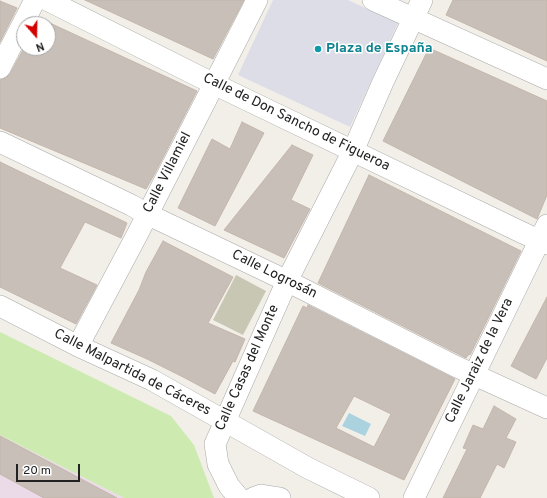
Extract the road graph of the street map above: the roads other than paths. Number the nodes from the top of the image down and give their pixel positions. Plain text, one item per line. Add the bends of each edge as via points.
1 (35, 0) edge
2 (47, 0) edge
3 (257, 0) edge
4 (374, 0) edge
5 (418, 9) edge
6 (0, 68) edge
7 (547, 79) edge
8 (214, 84) junction
9 (0, 142) edge
10 (353, 151) junction
11 (147, 214) junction
12 (545, 236) edge
13 (287, 281) junction
14 (0, 306) edge
15 (78, 346) junction
16 (474, 374) junction
17 (547, 408) edge
18 (224, 421) junction
19 (239, 498) edge
20 (253, 498) edge
21 (280, 498) edge
22 (369, 498) edge
23 (414, 498) edge

1 - 6 street
2 - 8 street, Calle de Don Sancho de Figueroa
3 - 8 street, Calle Villamiel
4 - 5 street
5 - 7 street
5 - 10 street, Calle Casas del Monte via 382,82
8 - 10 street, Calle de Don Sancho de Figueroa
8 - 11 street, Calle Villamiel
9 - 11 street, Calle Logrosán
10 - 12 street, Calle de Don Sancho de Figueroa via 521,232
10 - 13 street, Calle Casas del Monte
11 - 13 street, Calle Logrosán
11 - 15 street, Calle Villamiel
12 - 16 street, Calle Jaraiz de la Vera
13 - 16 street, Calle Logrosán
13 - 18 street, Calle Casas del Monte
14 - 15 street, Calle Malpartida de Cáceres
15 - 18 street, Calle Malpartida de Cáceres via 152,380
16 - 17 street, Calle Logrosán
16 - 23 street, Calle Jaraiz de la Vera
18 - 19 street, Calle Casas del Monte via 215,444 218,464 229,486
18 - 22 street, Calle Malpartida de Cáceres via 308,468
20 - 21 street via 261,495

